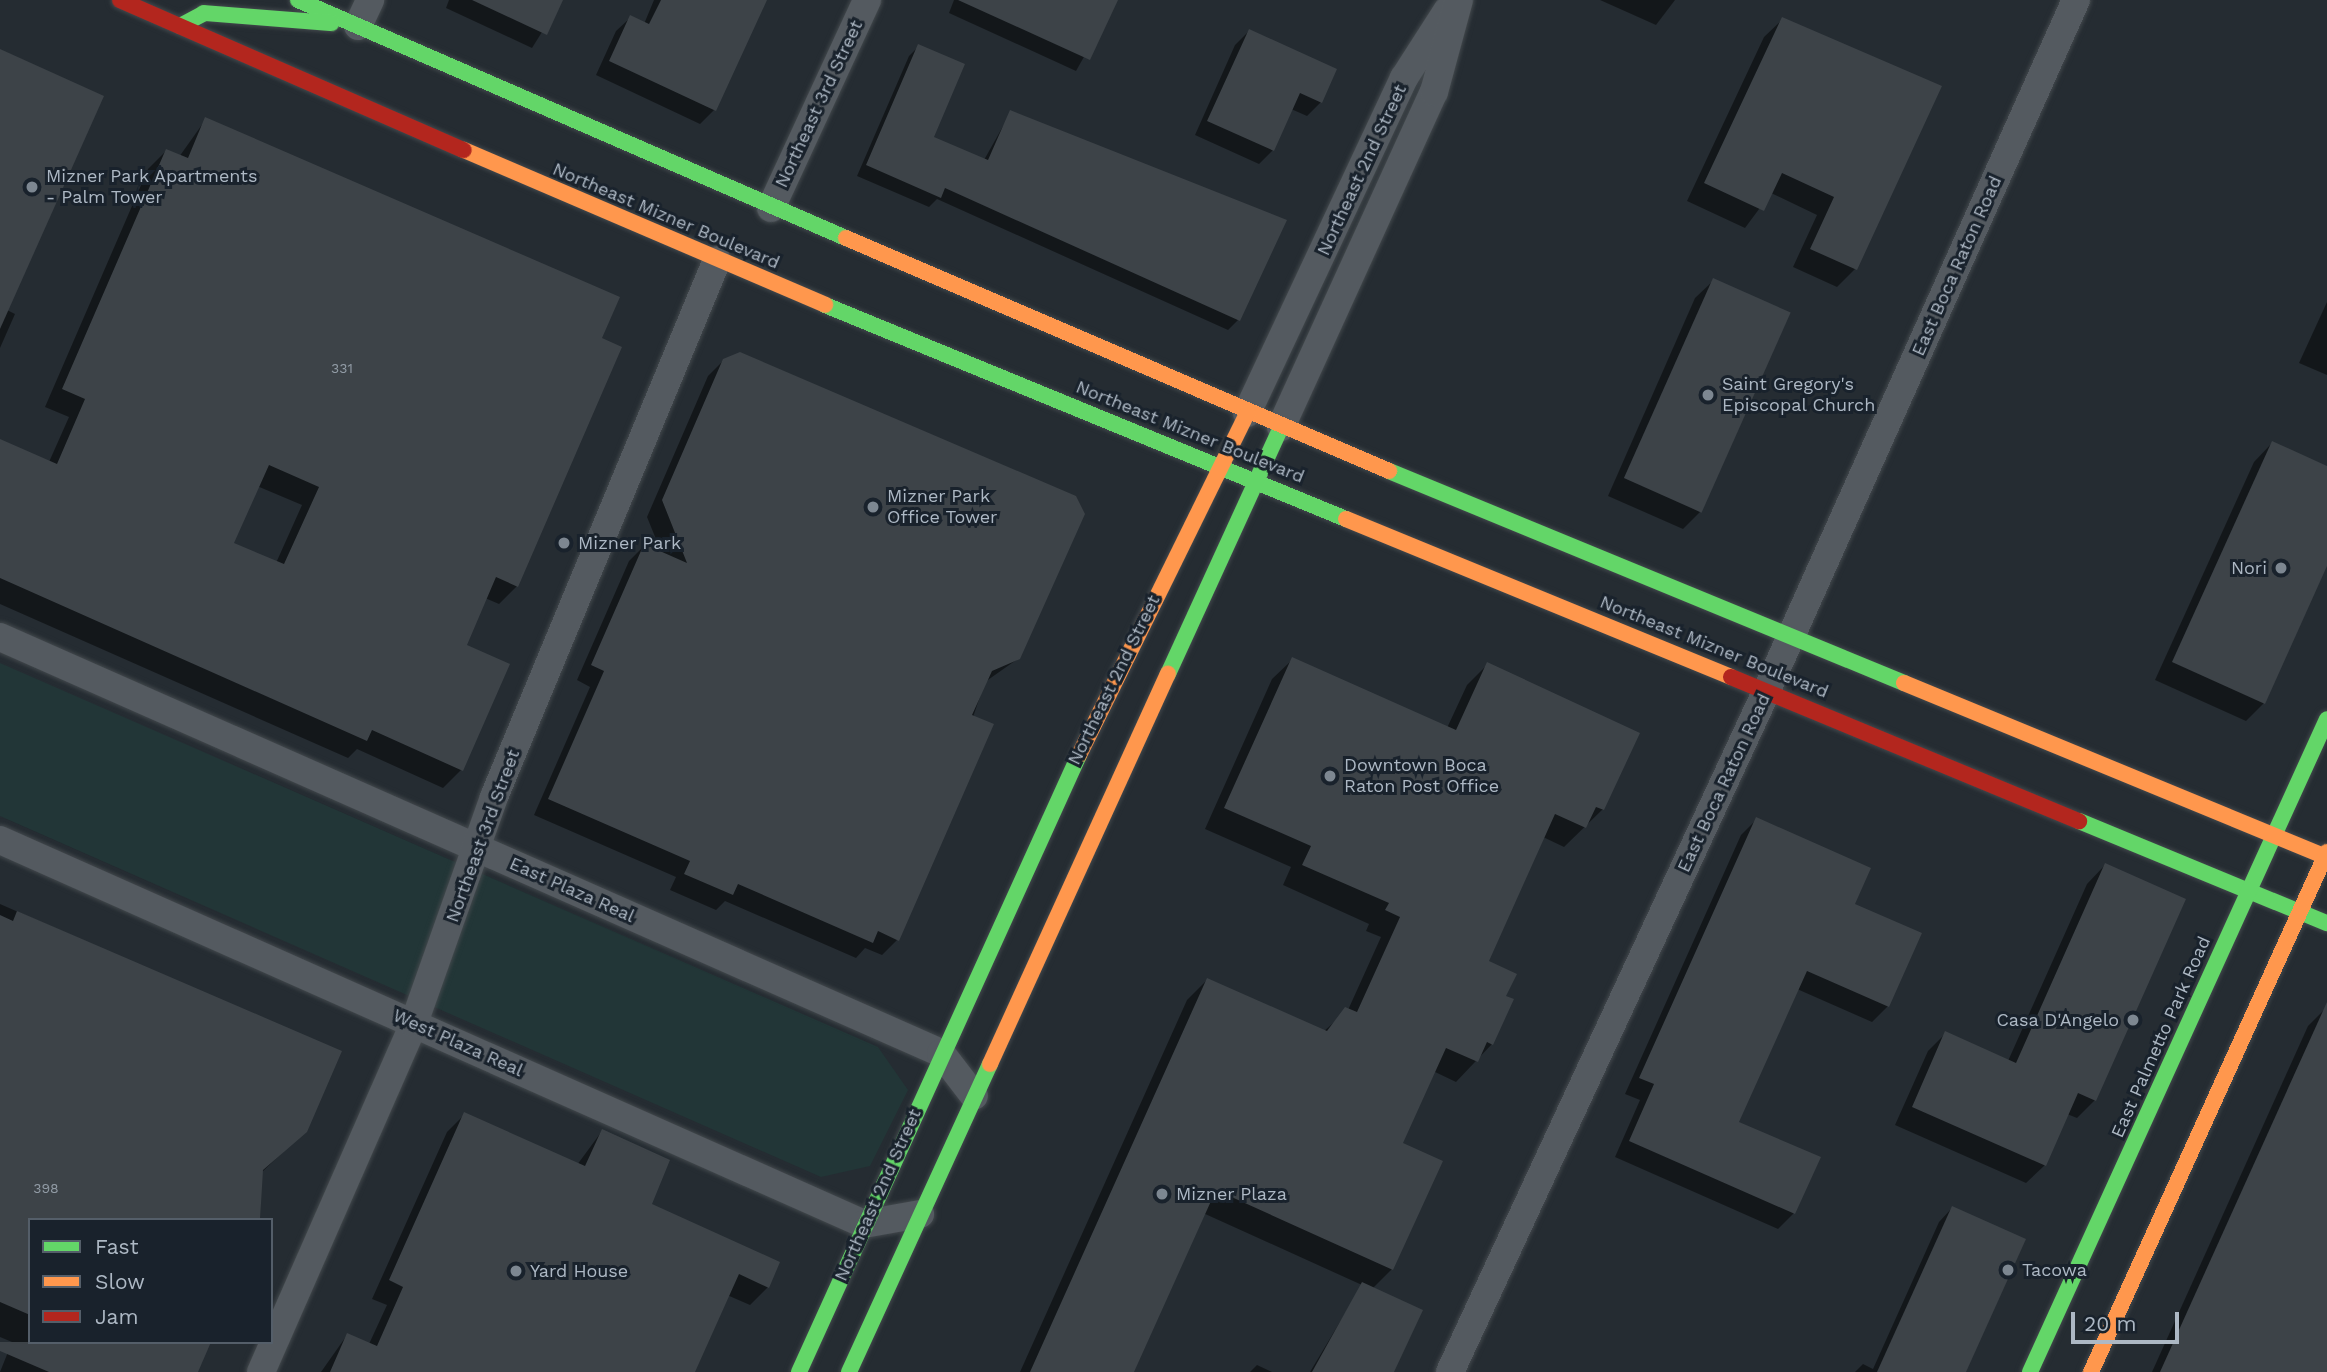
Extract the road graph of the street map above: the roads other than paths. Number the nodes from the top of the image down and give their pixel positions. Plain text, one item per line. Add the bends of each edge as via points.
1 (120, 0) edge
2 (298, 0) edge
3 (370, 0) edge
4 (867, 0) edge
5 (1457, 0) edge
6 (2076, 0) edge
7 (180, 26) junction
8 (358, 26) junction
9 (1365, 163) junction
10 (1395, 177) junction
11 (771, 208) junction
12 (717, 260) junction
13 (1247, 412) junction
14 (1281, 427) junction
15 (1220, 464) junction
16 (1256, 480) junction
17 (1791, 636) junction
18 (0, 637) edge
19 (1767, 690) junction
20 (2327, 719) edge
21 (2275, 833) junction
22 (0, 840) edge
23 (478, 848) junction
24 (2326, 855) edge
25 (2250, 888) junction
26 (2302, 911) junction
27 (2327, 923) edge
28 (414, 1023) junction
29 (941, 1053) junction
30 (974, 1096) junction
31 (919, 1214) junction
32 (864, 1224) junction
33 (261, 1372) edge
34 (799, 1372) edge
35 (849, 1372) edge
36 (1450, 1372) edge
37 (2030, 1372) edge
38 (2091, 1372) edge

1 - 7 main road, Northeast Mizner Boulevard
2 - 8 main road
3 - 8 street
4 - 11 street, Northeast 3rd Street
5 - 9 street, Northeast 2nd Street via 1404,78
5 - 10 street, Northeast 2nd Street via 1434,92
6 - 17 street, East Boca Raton Road
7 - 8 main road via 204,13
7 - 12 main road, Northeast Mizner Boulevard
8 - 11 main road
9 - 10 street
9 - 13 street, Northeast 2nd Street
10 - 14 street, Northeast 2nd Street
11 - 13 main road
12 - 15 main road, Northeast Mizner Boulevard
12 - 23 street, Northeast 3rd Street
13 - 14 main road
13 - 15 main road, Northeast 2nd Street
14 - 16 main road, Northeast 2nd Street
14 - 17 main road
15 - 16 main road, Northeast Mizner Boulevard
15 - 29 main road, Northeast 2nd Street
16 - 19 main road, Northeast Mizner Boulevard
16 - 30 main road, Northeast 2nd Street
17 - 19 street, East Boca Raton Road
17 - 21 main road
18 - 23 street, East Plaza Real
19 - 25 main road, Northeast Mizner Boulevard
19 - 36 street, East Boca Raton Road
20 - 21 main road, East Palmetto Park Road
21 - 24 main road
21 - 25 main road, East Palmetto Park Road
22 - 28 street, West Plaza Real
23 - 28 street, Northeast 3rd Street
23 - 29 street, East Plaza Real
24 - 26 main road
25 - 26 main road, Northeast Mizner Boulevard
25 - 37 main road, East Palmetto Park Road
26 - 27 main road, Northeast Mizner Boulevard
26 - 38 main road
28 - 32 street, West Plaza Real
28 - 33 street, Northeast 3rd Street
29 - 30 street, East Plaza Real
29 - 32 main road, Northeast 2nd Street
30 - 31 main road, Northeast 2nd Street
31 - 32 street
31 - 35 main road, Northeast 2nd Street
32 - 34 main road, Northeast 2nd Street

